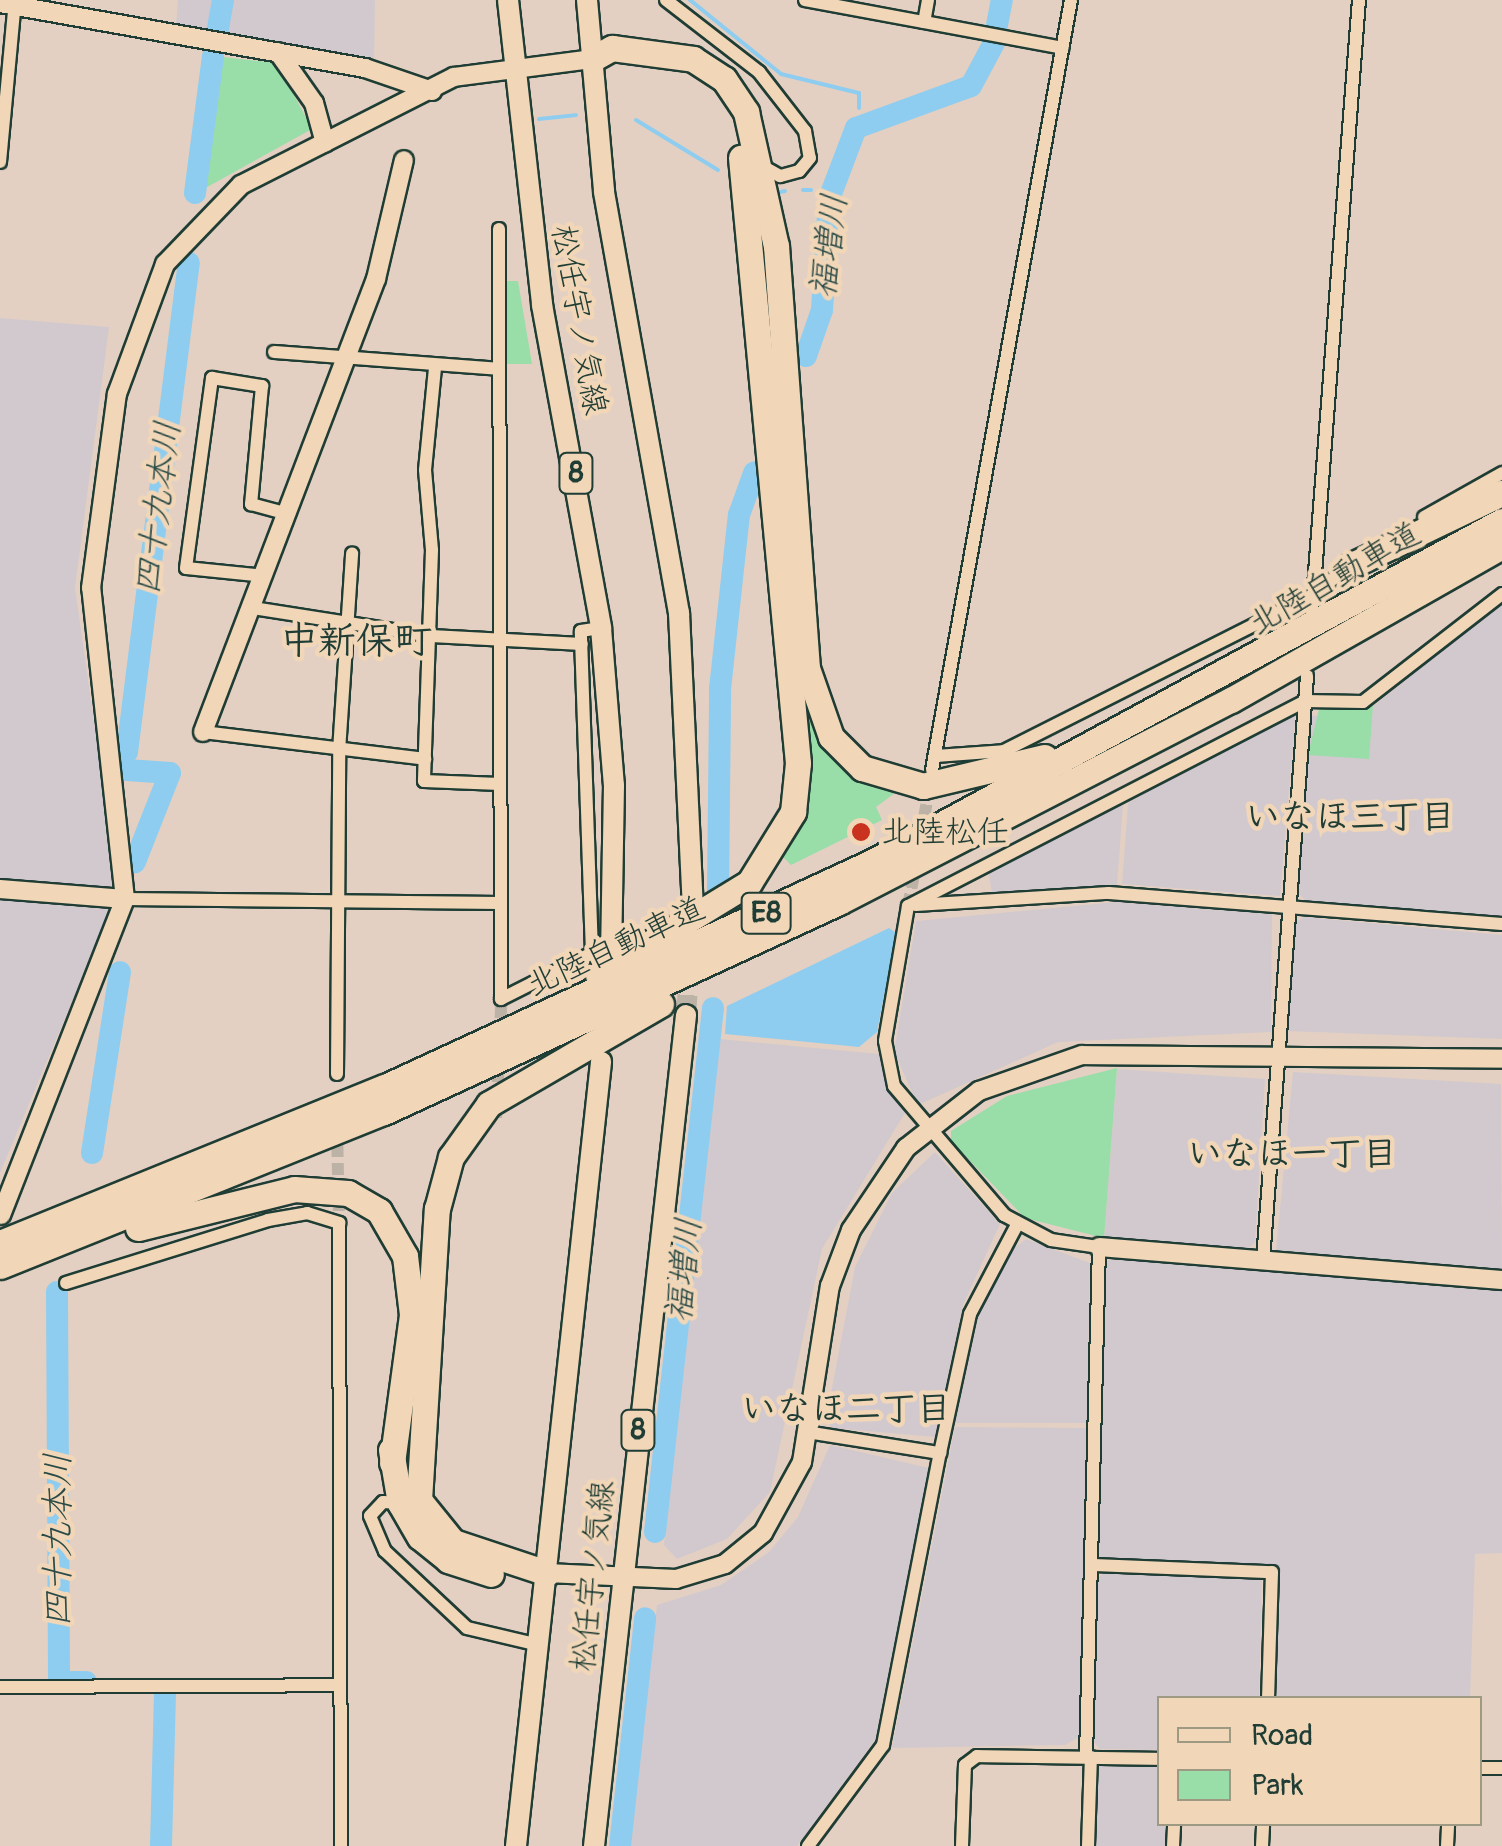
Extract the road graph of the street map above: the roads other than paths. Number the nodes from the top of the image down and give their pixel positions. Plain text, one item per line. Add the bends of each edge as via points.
1 (508, 0) edge
2 (587, 0) edge
3 (666, 0) edge
4 (805, 0) edge
5 (928, 0) edge
6 (1071, 0) edge
7 (1359, 0) edge
8 (9, 3) edge
9 (924, 22) junction
10 (1063, 48) junction
11 (278, 52) junction
12 (592, 59) junction
13 (511, 65) junction
14 (432, 91) junction
15 (325, 143) junction
16 (404, 160) dead end
17 (0, 162) edge
18 (758, 164) junction
19 (755, 205) junction
20 (499, 230) dead end
21 (274, 352) dead end
22 (346, 360) junction
23 (435, 368) junction
24 (498, 369) junction
25 (772, 404) junction
26 (1502, 473) edge
27 (1502, 493) edge
28 (289, 514) junction
29 (1502, 521) edge
30 (1502, 546) edge
31 (352, 552) dead end
32 (1350, 566) junction
33 (265, 576) junction
34 (1380, 591) junction
35 (1502, 594) edge
36 (1313, 595) junction
37 (253, 608) junction
38 (1312, 612) dead end
39 (347, 623) junction
40 (602, 628) junction
41 (430, 636) junction
42 (500, 642) junction
43 (582, 644) junction
44 (1307, 676) dead end
45 (1305, 700) junction
46 (203, 732) joint
47 (338, 751) junction
48 (425, 759) junction
49 (500, 784) junction
50 (0, 889) edge
51 (126, 899) junction
52 (840, 902) junction
53 (500, 903) junction
54 (336, 904) junction
55 (908, 906) junction
56 (693, 907) dead end
57 (1289, 907) junction
58 (1502, 924) edge
59 (611, 949) dead end
60 (686, 1015) tunnel mouth
61 (1278, 1054) junction
62 (1502, 1058) edge
63 (602, 1062) dead end
64 (337, 1074) dead end
65 (386, 1087) junction
66 (926, 1128) junction
67 (1, 1215) edge
68 (1017, 1224) junction
69 (0, 1243) edge
70 (1099, 1247) junction
71 (1264, 1260) junction
72 (0, 1270) edge
73 (420, 1277) junction
74 (1502, 1280) edge
75 (66, 1283) dead end
76 (807, 1432) junction
77 (940, 1453) junction
78 (404, 1463) junction
79 (400, 1503) junction
80 (1094, 1565) junction
81 (547, 1573) junction
82 (623, 1579) junction
83 (539, 1645) junction
84 (339, 1685) junction
85 (0, 1688) edge
86 (1268, 1696) edge
87 (1089, 1757) junction
88 (1157, 1759) edge
89 (341, 1846) edge
90 (516, 1846) edge
91 (594, 1846) edge
92 (808, 1846) edge
93 (962, 1846) edge
94 (1088, 1846) edge

1 - 13 main road, 松任宇ノ気線 / 8
2 - 12 main road, 松任宇ノ気線
3 - 18 street via 759,72 805,132 810,158 799,172 772,174
4 - 9 street
5 - 9 street
6 - 10 street
7 - 36 street
8 - 11 street
8 - 17 street
9 - 10 street
10 - 36 street via 933,763 1004,752
11 - 14 street
11 - 15 street via 314,103
12 - 13 street
12 - 18 highway via 612,48 645,49 710,68 746,112
12 - 19 highway via 671,69 712,92 735,130
12 - 56 main road, 松任宇ノ気線 via 604,192 681,630
13 - 14 street
13 - 40 main road, 松任宇ノ気線 / 8
14 - 15 street
15 - 51 street via 241,186 209,214 165,264 131,336 91,588
16 - 22 street
18 - 19 highway
19 - 25 highway
20 - 24 street
21 - 22 street
22 - 23 street
22 - 28 street
23 - 24 street
23 - 41 street via 425,470
24 - 42 street
25 - 34 highway via 812,692 845,754 892,781 943,786 1022,767
25 - 65 highway via 798,762 781,842 749,883 703,917
26 - 32 street
27 - 32 highway
28 - 33 street
28 - 33 street via 251,504 262,386 212,378 186,568
29 - 34 highway, 北陸自動車道 / E8
30 - 52 highway, 北陸自動車道 / E8 via 1215,709
31 - 39 street
32 - 36 street
33 - 37 street
34 - 65 highway, 北陸自動車道 / E8 via 872,862
35 - 45 street via 1363,702
36 - 38 street
37 - 39 street
37 - 46 street
39 - 41 street
39 - 47 street
40 - 43 street via 581,631
40 - 59 main road, 松任宇ノ気線 / 8 via 614,785
41 - 42 street
41 - 48 street
42 - 43 street
42 - 49 street
43 - 53 street via 592,953 502,998
44 - 45 street
45 - 55 street
45 - 57 street
46 - 47 street
47 - 48 street
47 - 54 street
48 - 49 street via 424,781
49 - 53 street
50 - 51 street
51 - 54 street
51 - 67 street
52 - 72 highway, 北陸自動車道 / E8 via 384,1112
52 - 73 highway via 489,1104 447,1168
53 - 54 street
54 - 64 street
55 - 57 street via 1109,893
55 - 66 street via 885,1052 894,1086
57 - 58 street
57 - 61 street
60 - 82 main road, 松任宇ノ気線 / 8
61 - 62 street
61 - 66 street via 1055,1060 979,1091
61 - 71 street
63 - 81 main road, 松任宇ノ気線
65 - 69 highway, 北陸自動車道 / E8
66 - 68 street
66 - 76 street via 885,1172 843,1248
68 - 70 street
68 - 77 street via 970,1314
70 - 71 street
70 - 80 street
71 - 74 street
72 - 73 highway via 232,1202 313,1188 348,1193 379,1212
73 - 78 highway via 388,1416
73 - 78 highway via 436,1320
75 - 84 street via 268,1220 307,1213 338,1222
76 - 77 street
76 - 82 street via 784,1506 738,1556 695,1576
77 - 92 street via 883,1744
78 - 79 highway
78 - 81 highway via 439,1530 471,1551
79 - 81 highway via 448,1560 513,1577
79 - 83 street via 383,1502 370,1516 385,1551 467,1628
80 - 86 street via 1272,1572
80 - 87 street
81 - 82 street
81 - 83 main road, 松任宇ノ気線
82 - 91 main road, 松任宇ノ気線 / 8
83 - 90 main road, 松任宇ノ気線
84 - 85 street
84 - 89 street
87 - 88 street
87 - 93 street via 977,1756 965,1765
87 - 94 street

